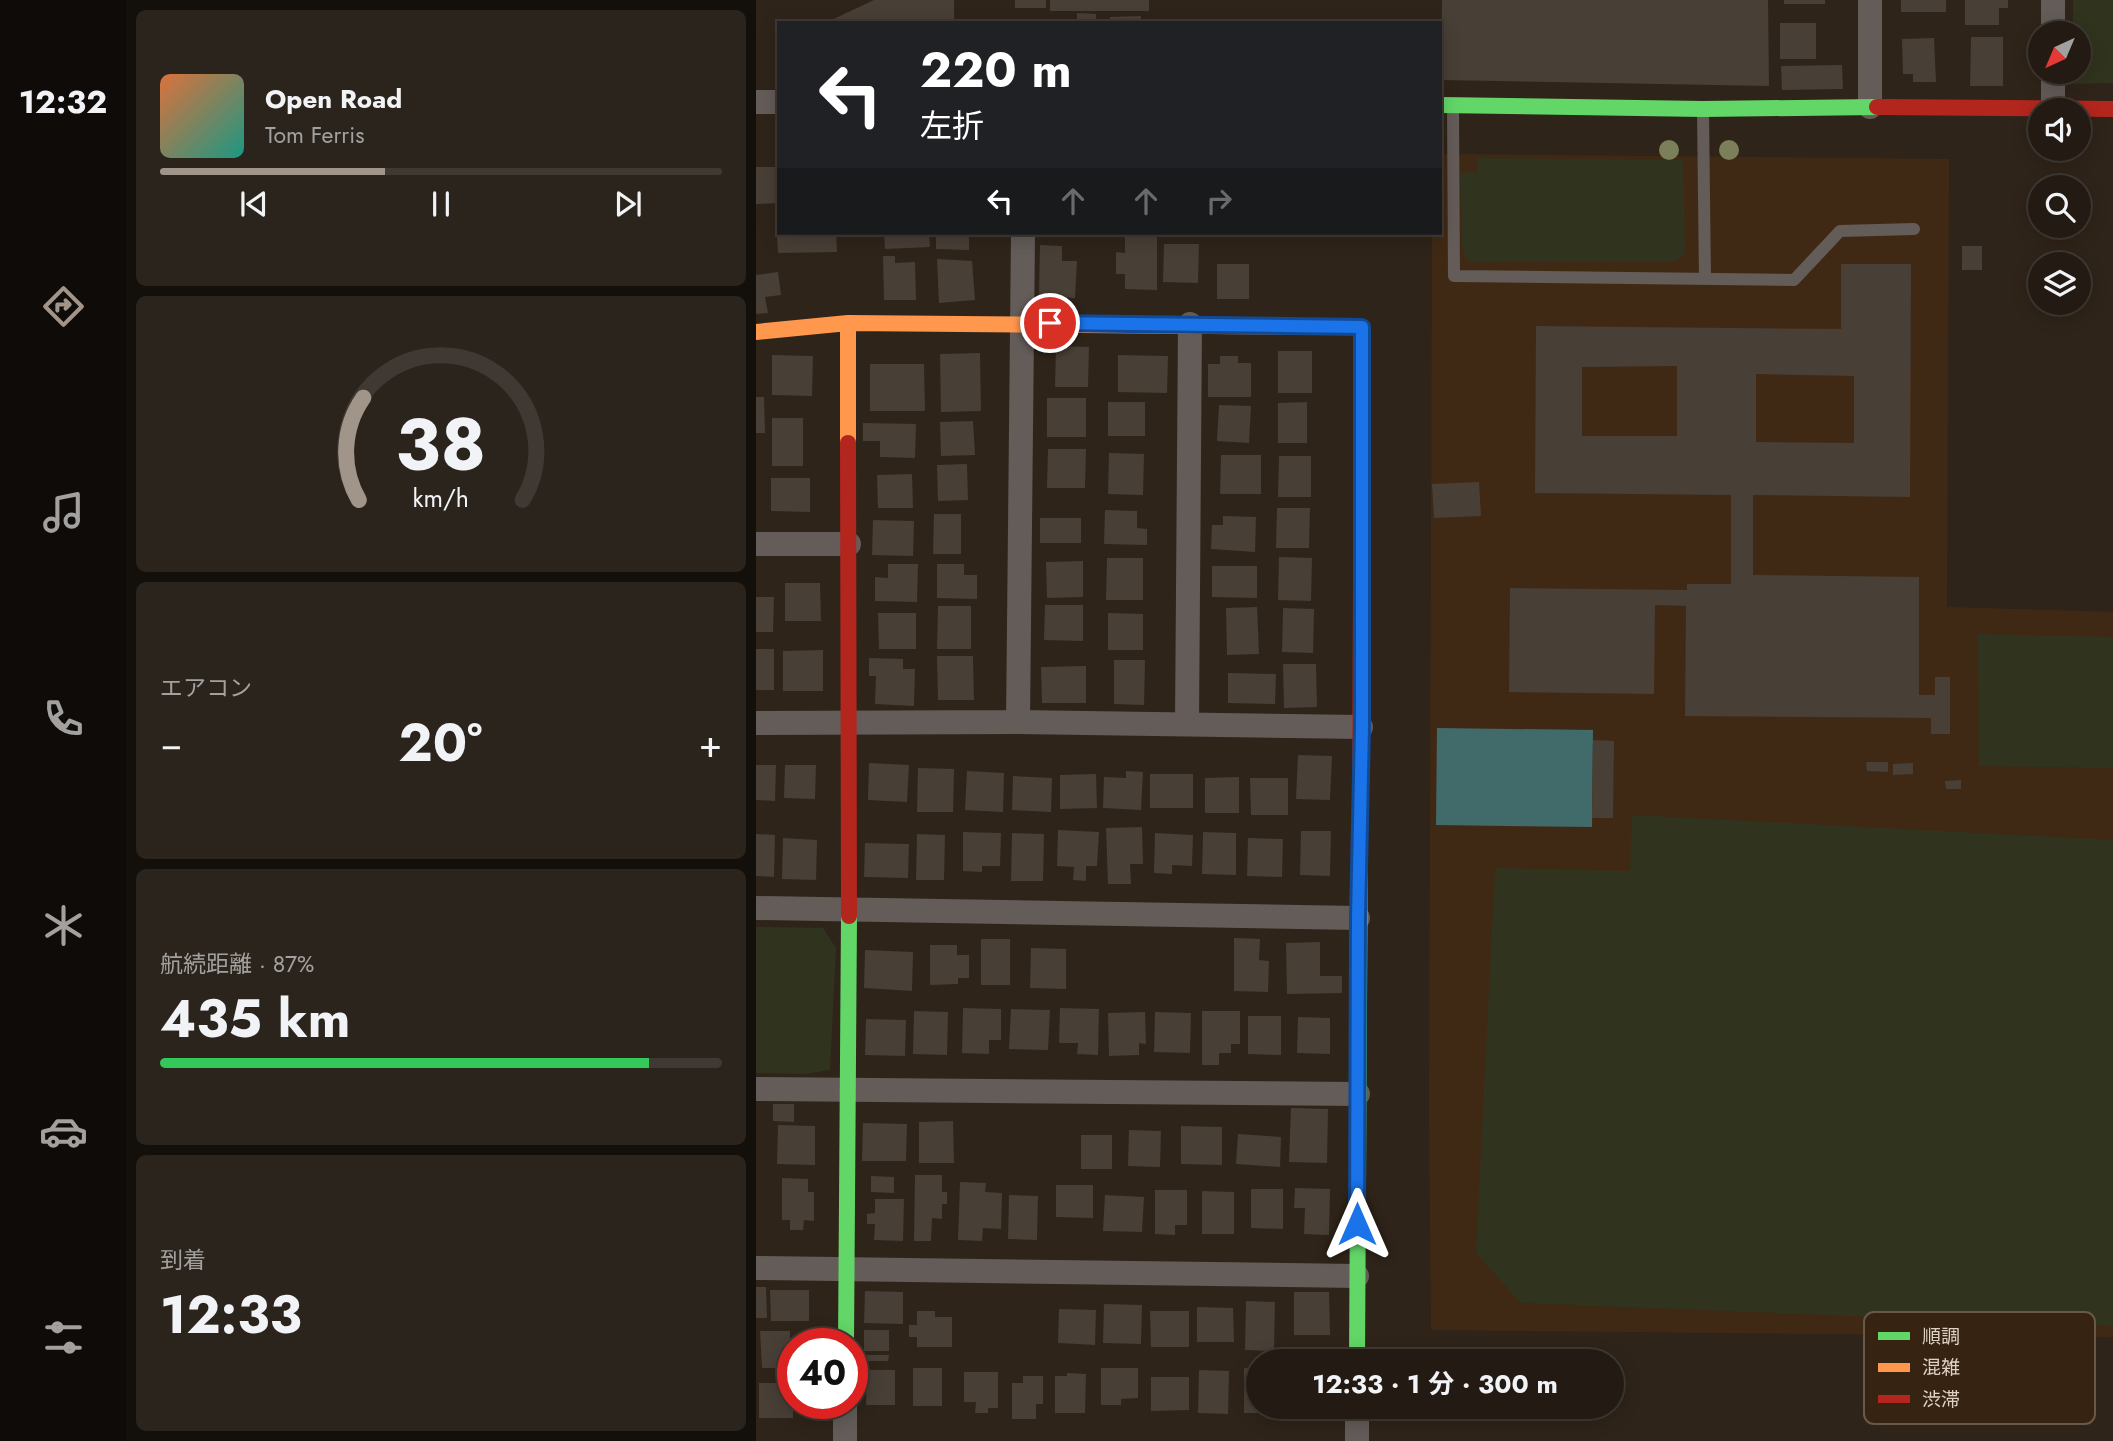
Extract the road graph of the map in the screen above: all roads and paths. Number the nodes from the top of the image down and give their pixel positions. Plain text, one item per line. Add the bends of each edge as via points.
1 (1870, 0) edge
2 (2053, 0) edge
3 (2053, 21) edge
4 (756, 102) edge
5 (777, 102) edge
6 (1446, 105) edge
7 (1870, 107) junction
8 (2028, 108) edge
9 (1703, 109) junction
10 (2091, 109) edge
11 (2113, 109) edge
12 (1914, 229) dead end
13 (1023, 235) edge
14 (1705, 279) junction
15 (848, 323) junction
16 (1022, 323) junction
17 (1190, 324) junction
18 (756, 332) edge
19 (756, 544) edge
20 (849, 544) junction
21 (1018, 722) junction
22 (756, 723) edge
23 (848, 723) junction
24 (1187, 724) junction
25 (1362, 727) junction
26 (756, 908) edge
27 (849, 910) junction
28 (1358, 918) junction
29 (756, 1089) edge
30 (847, 1090) junction
31 (1358, 1094) junction
32 (756, 1268) edge
33 (846, 1268) junction
34 (1357, 1276) junction
35 (846, 1328) edge
36 (1357, 1349) edge
37 (845, 1419) edge
38 (1357, 1419) edge
39 (845, 1441) edge
40 (1357, 1441) edge

1 - 7 street
2 - 3 street
4 - 5 street
6 - 9 street
6 - 14 lane via 1454,276
7 - 8 street
7 - 9 street
9 - 14 lane
10 - 11 street
12 - 14 lane via 1840,230 1794,280
13 - 16 street
15 - 16 street
15 - 18 street
15 - 20 street
16 - 17 street
16 - 21 street
17 - 24 street
17 - 25 street via 1362,327
19 - 20 street
20 - 23 street
21 - 23 street
21 - 24 street
22 - 23 street
23 - 27 street
24 - 25 street
25 - 28 street
26 - 27 street
27 - 28 street
27 - 30 street
28 - 31 street
29 - 30 street
30 - 31 street
30 - 33 street
31 - 34 street
32 - 33 street
33 - 34 street
33 - 35 street
34 - 36 street
37 - 39 street
38 - 40 street

